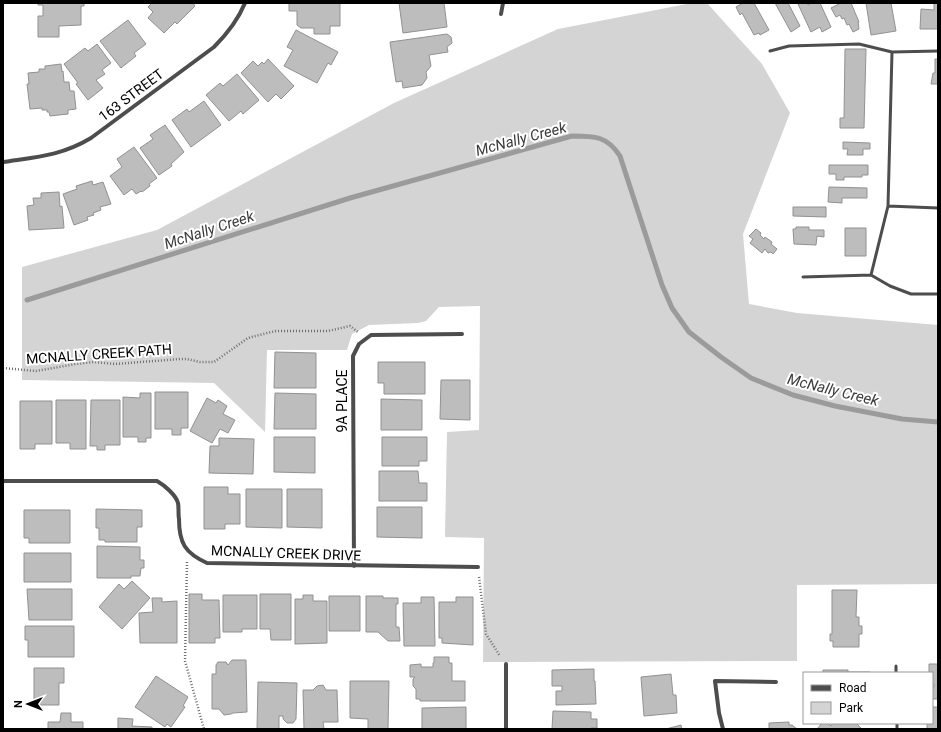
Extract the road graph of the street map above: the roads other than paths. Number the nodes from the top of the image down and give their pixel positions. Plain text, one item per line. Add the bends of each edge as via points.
1 (245, 3) edge
2 (503, 3) edge
3 (501, 14) dead end
4 (770, 51) dead end
5 (892, 52) junction
6 (938, 52) edge
7 (3, 162) edge
8 (888, 206) junction
9 (938, 208) edge
10 (871, 275) junction
11 (803, 276) dead end
12 (938, 294) edge
13 (462, 334) dead end
14 (3, 481) edge
15 (354, 566) junction
16 (478, 567) road end
17 (506, 664) road end
18 (896, 666) dead end
19 (896, 672) edge
20 (776, 682) dead end
21 (506, 729) edge
22 (723, 729) edge

1 - 7 street, 163 STREET via 237,20 214,47 91,138 56,154
2 - 3 street
4 - 5 lane via 789,46 858,44
5 - 6 lane
5 - 8 lane
8 - 9 lane
8 - 10 lane
10 - 11 lane
10 - 12 lane via 911,294
13 - 15 street, 9A PLACE via 371,335 359,344 353,356
14 - 15 street, MCNALLY CREEK DRIVE via 157,481 167,487 178,503 179,534 183,545 196,558 207,563
15 - 16 street, MCNALLY CREEK DRIVE
17 - 21 street
18 - 19 lane
20 - 22 street via 715,680

